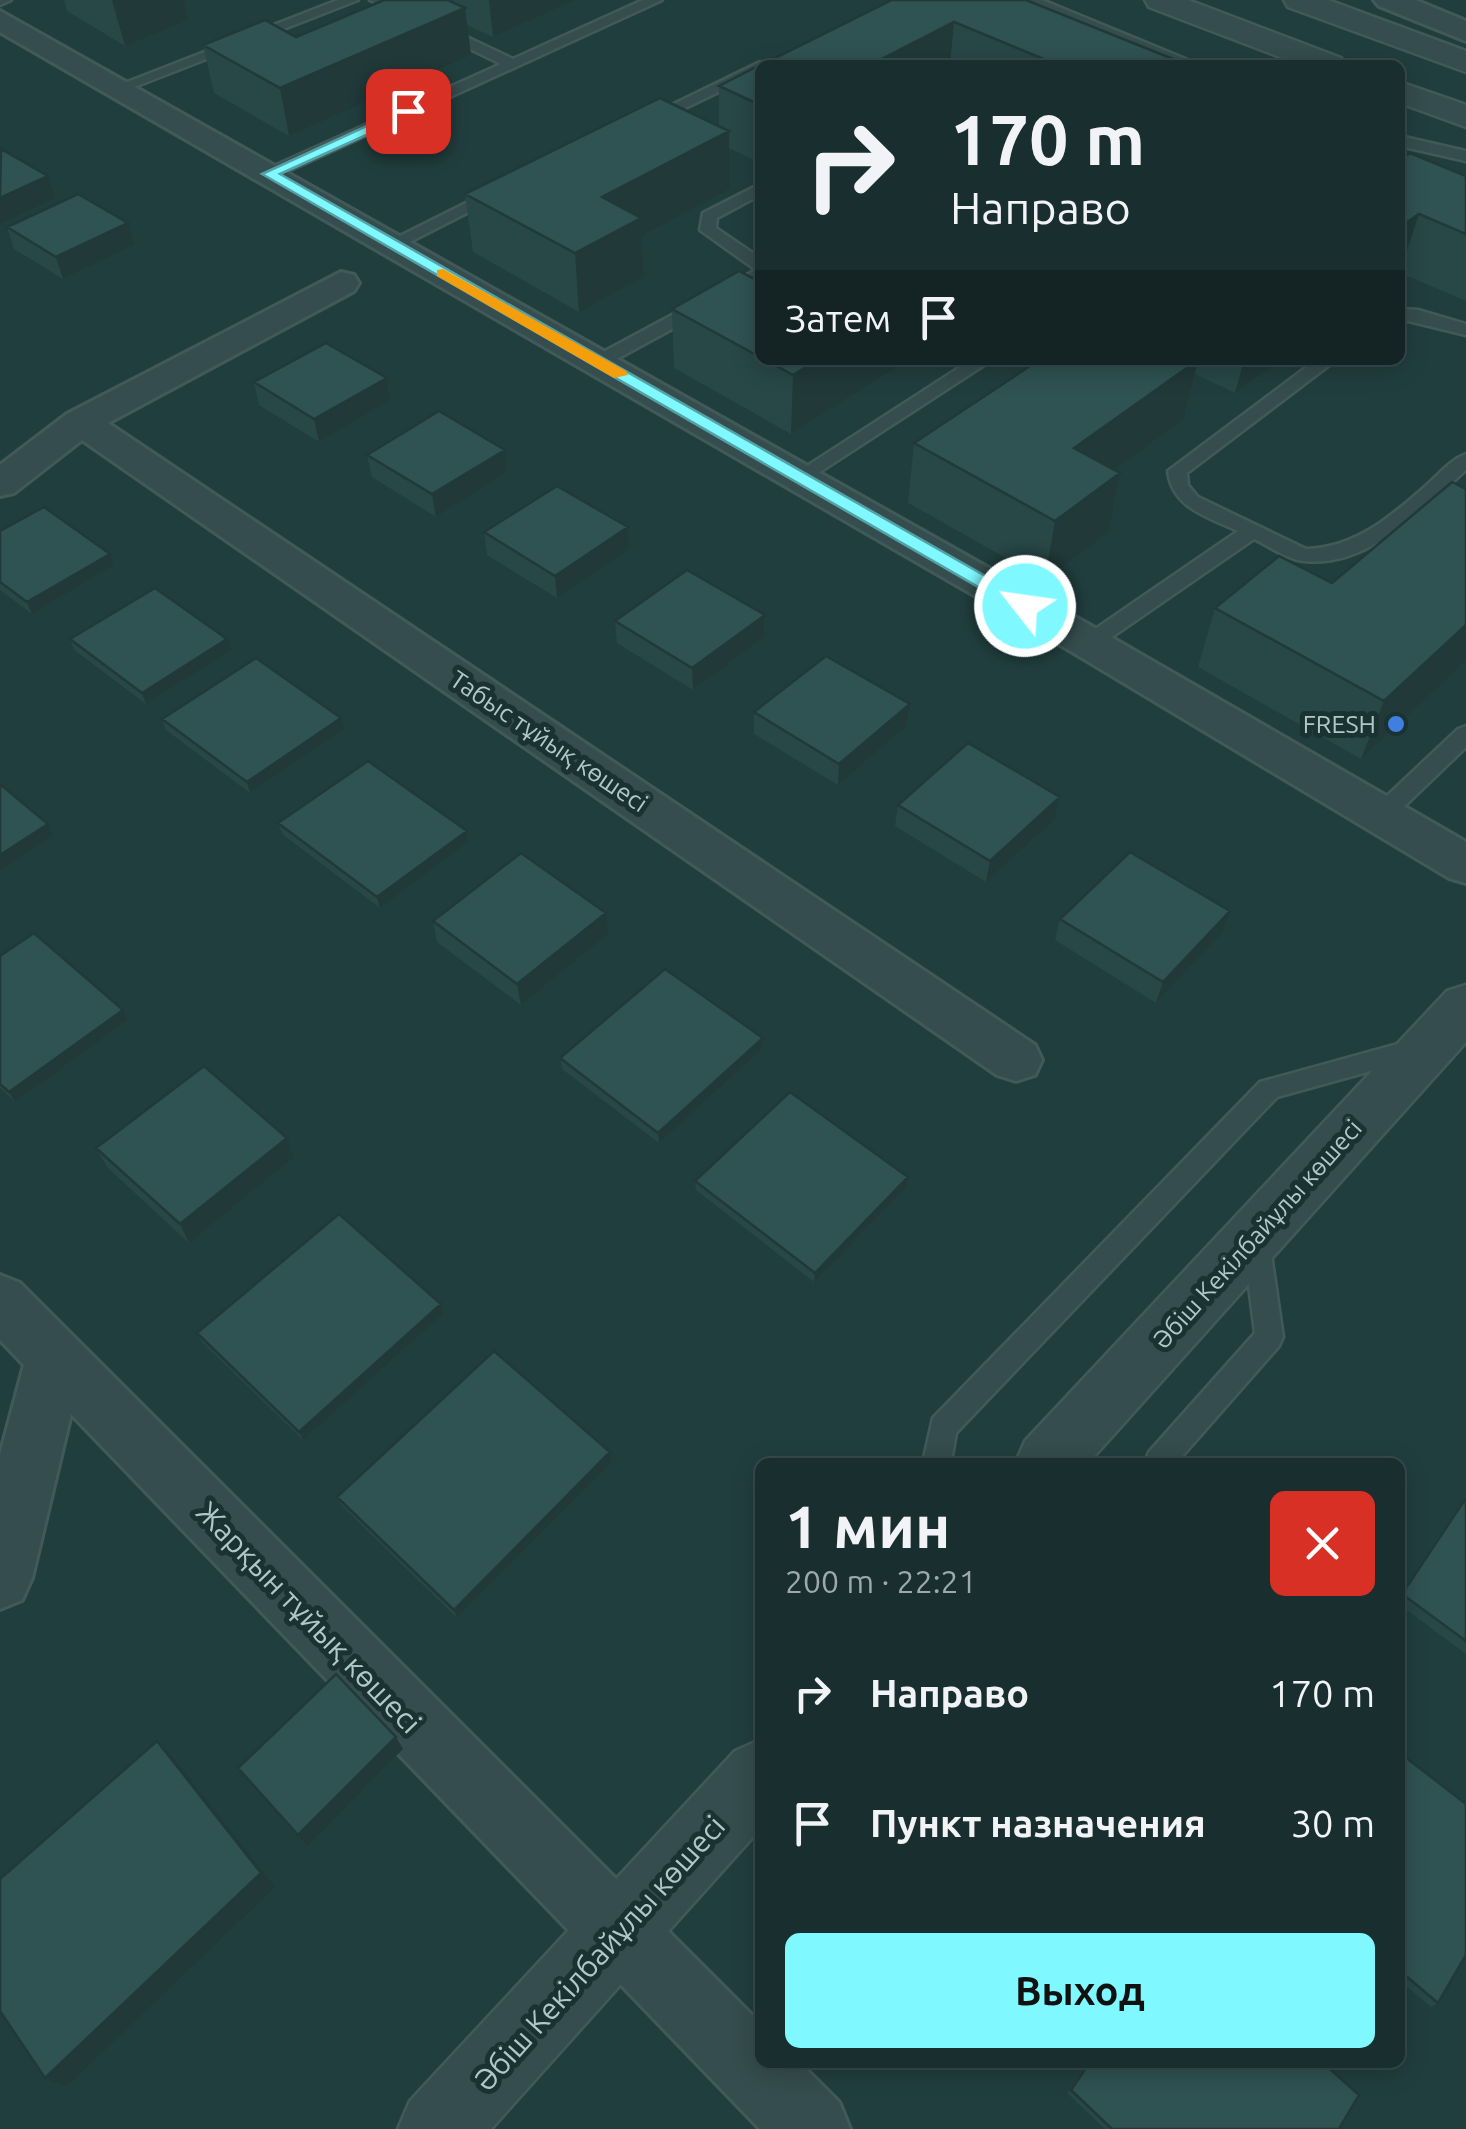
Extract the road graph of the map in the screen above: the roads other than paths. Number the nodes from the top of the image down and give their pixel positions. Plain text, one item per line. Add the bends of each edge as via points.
1 (351, 0) edge
2 (377, 0) edge
3 (656, 0) edge
4 (1030, 0) edge
5 (1160, 0) edge
6 (1299, 0) edge
7 (1389, 0) edge
8 (0, 20) edge
9 (1466, 32) edge
10 (779, 57) edge
11 (773, 60) edge
12 (1180, 60) edge
13 (1317, 60) edge
14 (1466, 62) edge
15 (512, 64) junction
16 (755, 69) edge
17 (119, 88) junction
18 (1405, 94) edge
19 (1466, 117) edge
20 (638, 125) edge
21 (1405, 143) edge
22 (1466, 156) edge
23 (269, 174) junction
24 (515, 185) edge
25 (755, 193) edge
26 (392, 244) junction
27 (755, 263) edge
28 (755, 277) edge
29 (342, 284) dead end
30 (1405, 314) edge
31 (1466, 330) edge
32 (598, 362) junction
33 (975, 365) edge
34 (1320, 365) edge
35 (81, 422) junction
36 (1466, 460) edge
37 (799, 477) junction
38 (0, 484) edge
39 (1410, 508) junction
40 (1438, 521) edge
41 (1252, 530) junction
42 (1089, 643) junction
43 (1466, 734) edge
44 (1380, 816) junction
45 (1466, 865) edge
46 (1448, 1026) edge
47 (1016, 1060) dead end
48 (1256, 1236) junction
49 (0, 1301) edge
50 (54, 1357) junction
51 (937, 1458) edge
52 (1052, 1458) edge
53 (1162, 1458) edge
54 (0, 1578) edge
55 (754, 1788) edge
56 (617, 1933) junction
57 (438, 2129) edge
58 (812, 2129) edge

1 - 17 lane
2 - 15 lane
3 - 15 lane
4 - 12 lane
5 - 13 street
6 - 14 street
7 - 9 street
8 - 17 street
10 - 11 lane
15 - 23 lane
16 - 20 lane
17 - 23 street
18 - 19 street
21 - 22 lane
23 - 26 street
24 - 26 lane
25 - 27 lane via 709,216 708,230
26 - 32 street
28 - 32 lane
29 - 35 street
30 - 31 lane
32 - 37 street
33 - 37 lane
34 - 41 lane via 1177,471 1192,501
35 - 38 street
35 - 47 street, Табыс тұйық көшесі
36 - 39 lane
37 - 42 street
39 - 40 lane
39 - 41 lane via 1344,552 1322,557
41 - 42 lane
42 - 44 street
43 - 44 lane
44 - 45 street
46 - 48 street, Әбіш Кекілбайұлы көшесі
46 - 51 lane via 1269,1089 943,1427
48 - 52 street, Әбіш Кекілбайұлы көшесі
48 - 53 lane via 1269,1338
49 - 50 street, Жарқын тұйық көшесі
50 - 54 street
50 - 56 street, Жарқын тұйық көшесі
55 - 56 street, Әбіш Кекілбайұлы көшесі
56 - 57 street, Әбіш Кекілбайұлы көшесі
56 - 58 street, Жарқын тұйық көшесі

